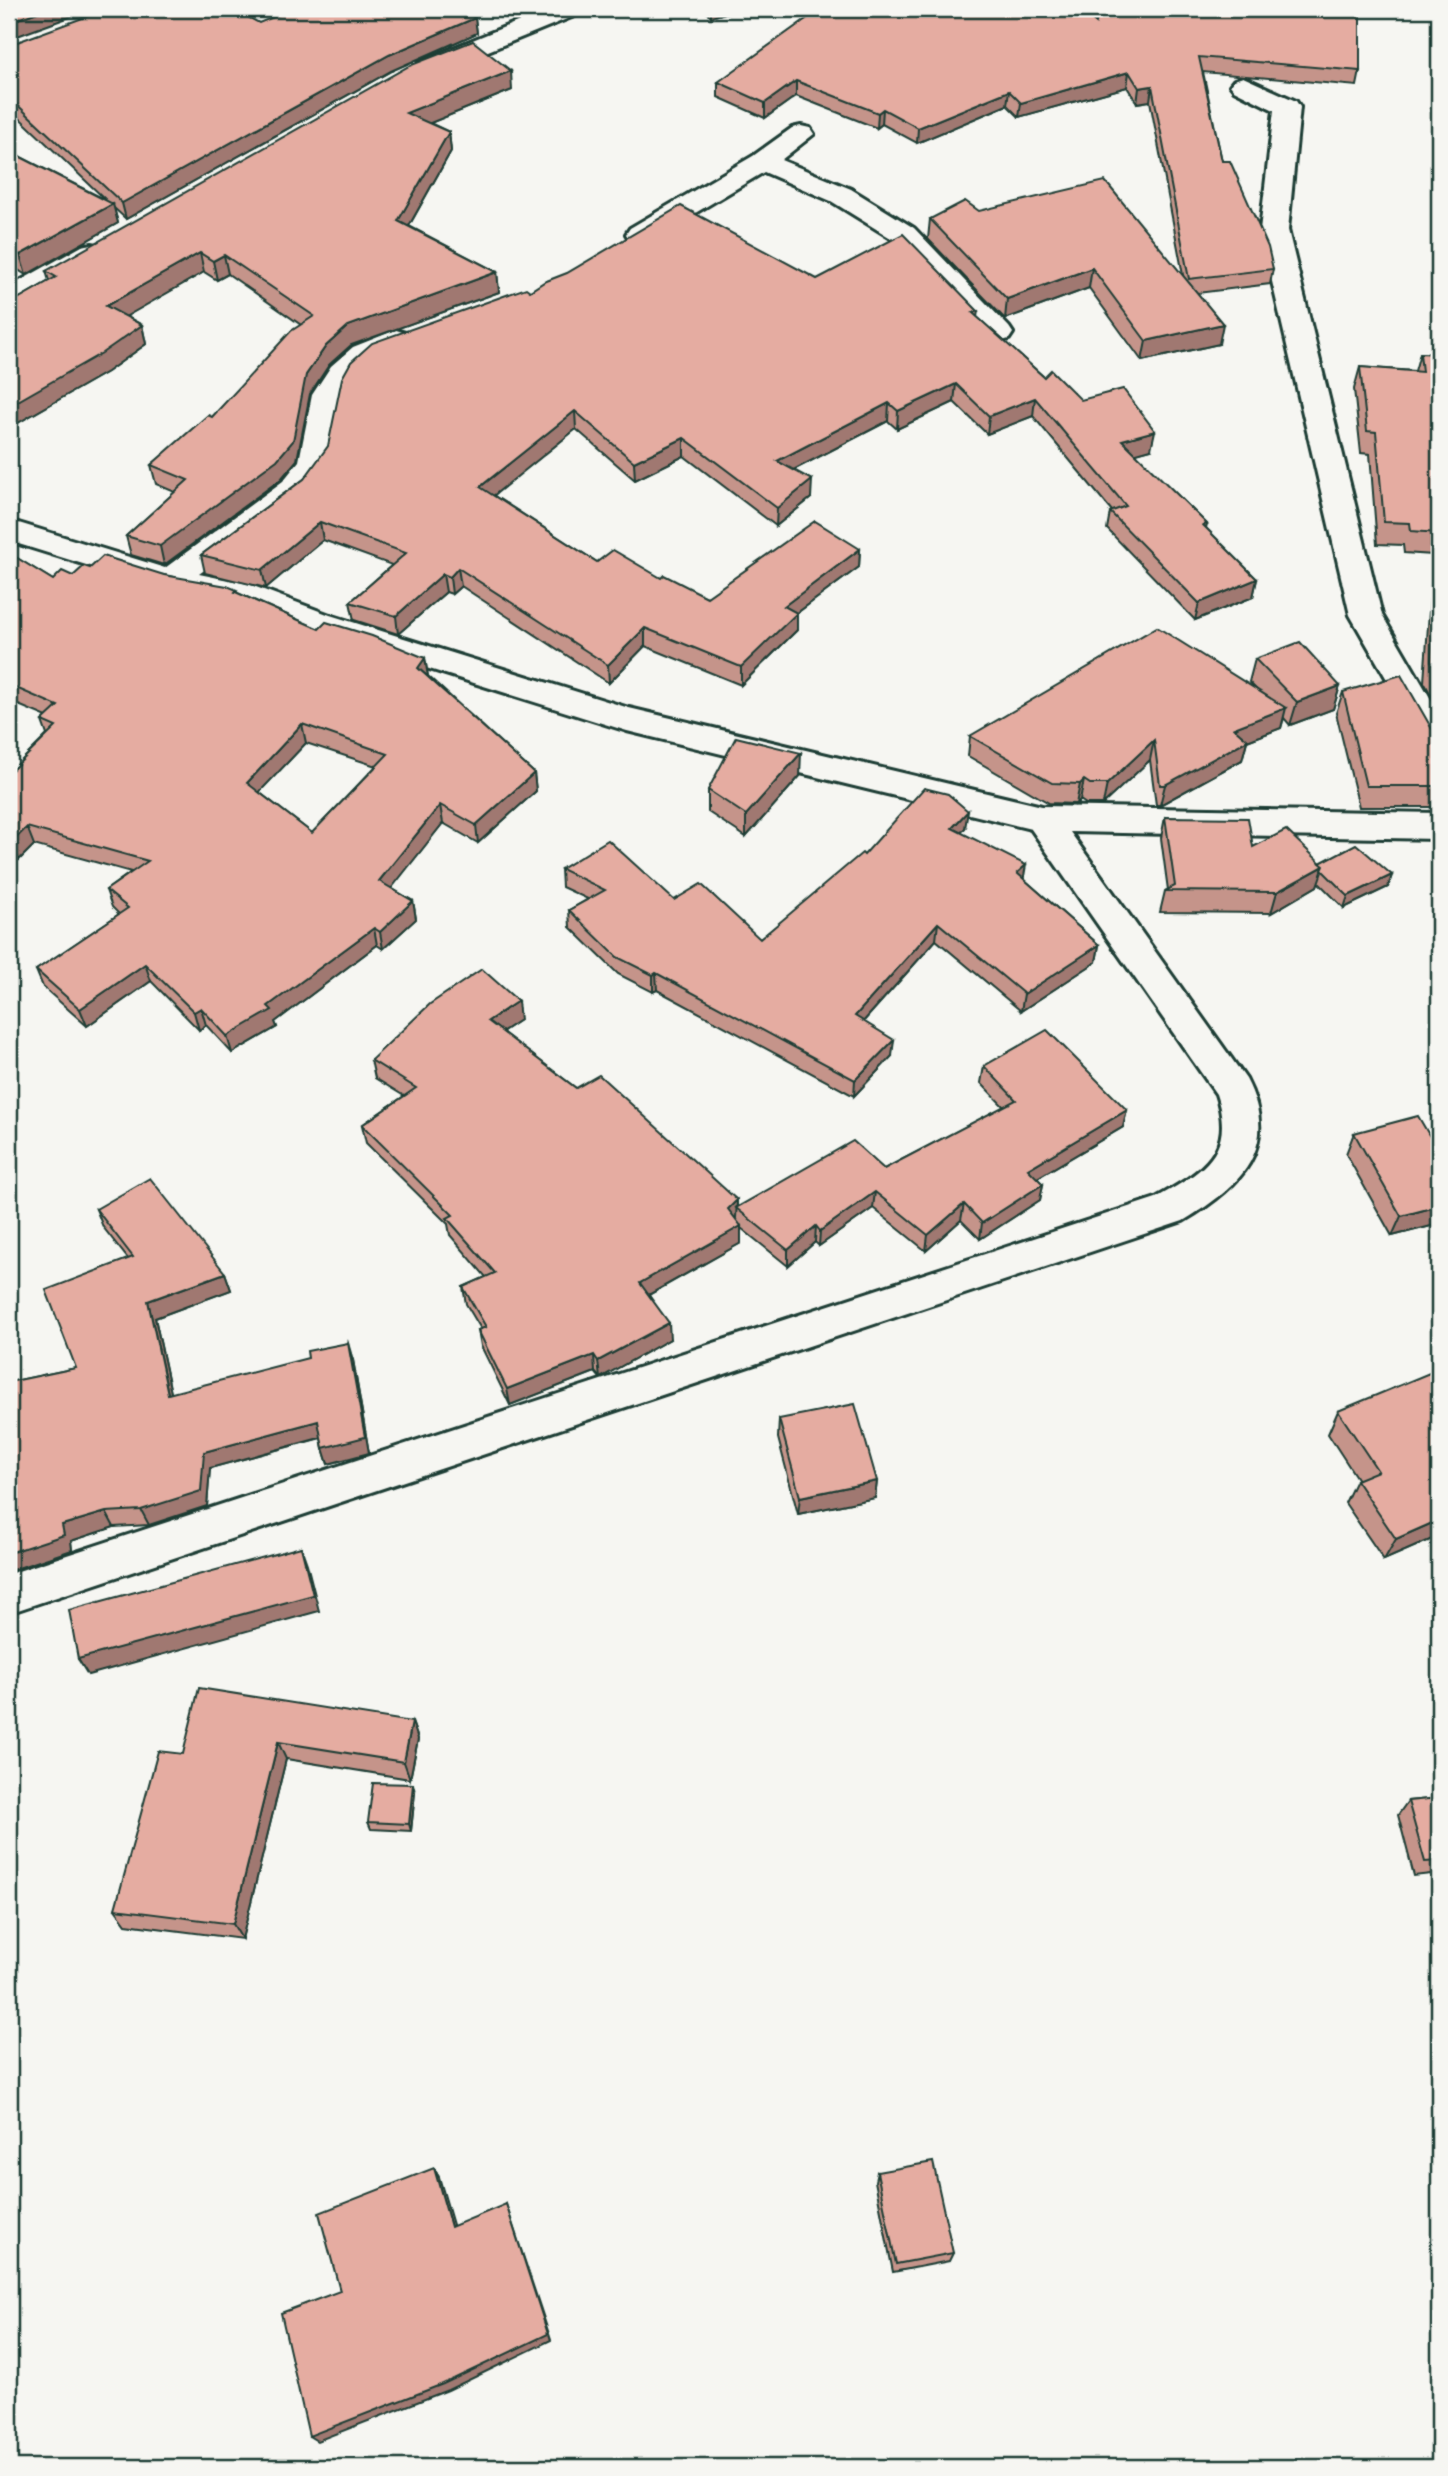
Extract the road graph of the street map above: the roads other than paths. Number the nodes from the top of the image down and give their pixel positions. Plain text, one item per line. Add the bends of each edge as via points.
1 (570, 9) edge
2 (401, 78) edge
3 (1243, 85) dead end
4 (802, 134) dead end
5 (762, 162) junction
6 (117, 238) edge
7 (614, 249) edge
8 (9, 299) edge
9 (426, 329) edge
10 (999, 333) edge
11 (9, 530) edge
12 (170, 580) junction
13 (1439, 741) edge
14 (1042, 819) junction
15 (1439, 826) edge
16 (9, 1593) edge

1 - 2 street
3 - 13 street via 1287,107 1274,230 1366,615
4 - 5 street
5 - 7 street
5 - 10 street via 841,195 904,234
6 - 8 street
9 - 12 street via 363,353 341,372 327,395 314,463 294,488
11 - 12 street
12 - 14 street via 237,592 319,623 627,719
14 - 15 street
14 - 16 street via 1233,1089 1242,1121 1238,1154 1215,1183 1169,1210

